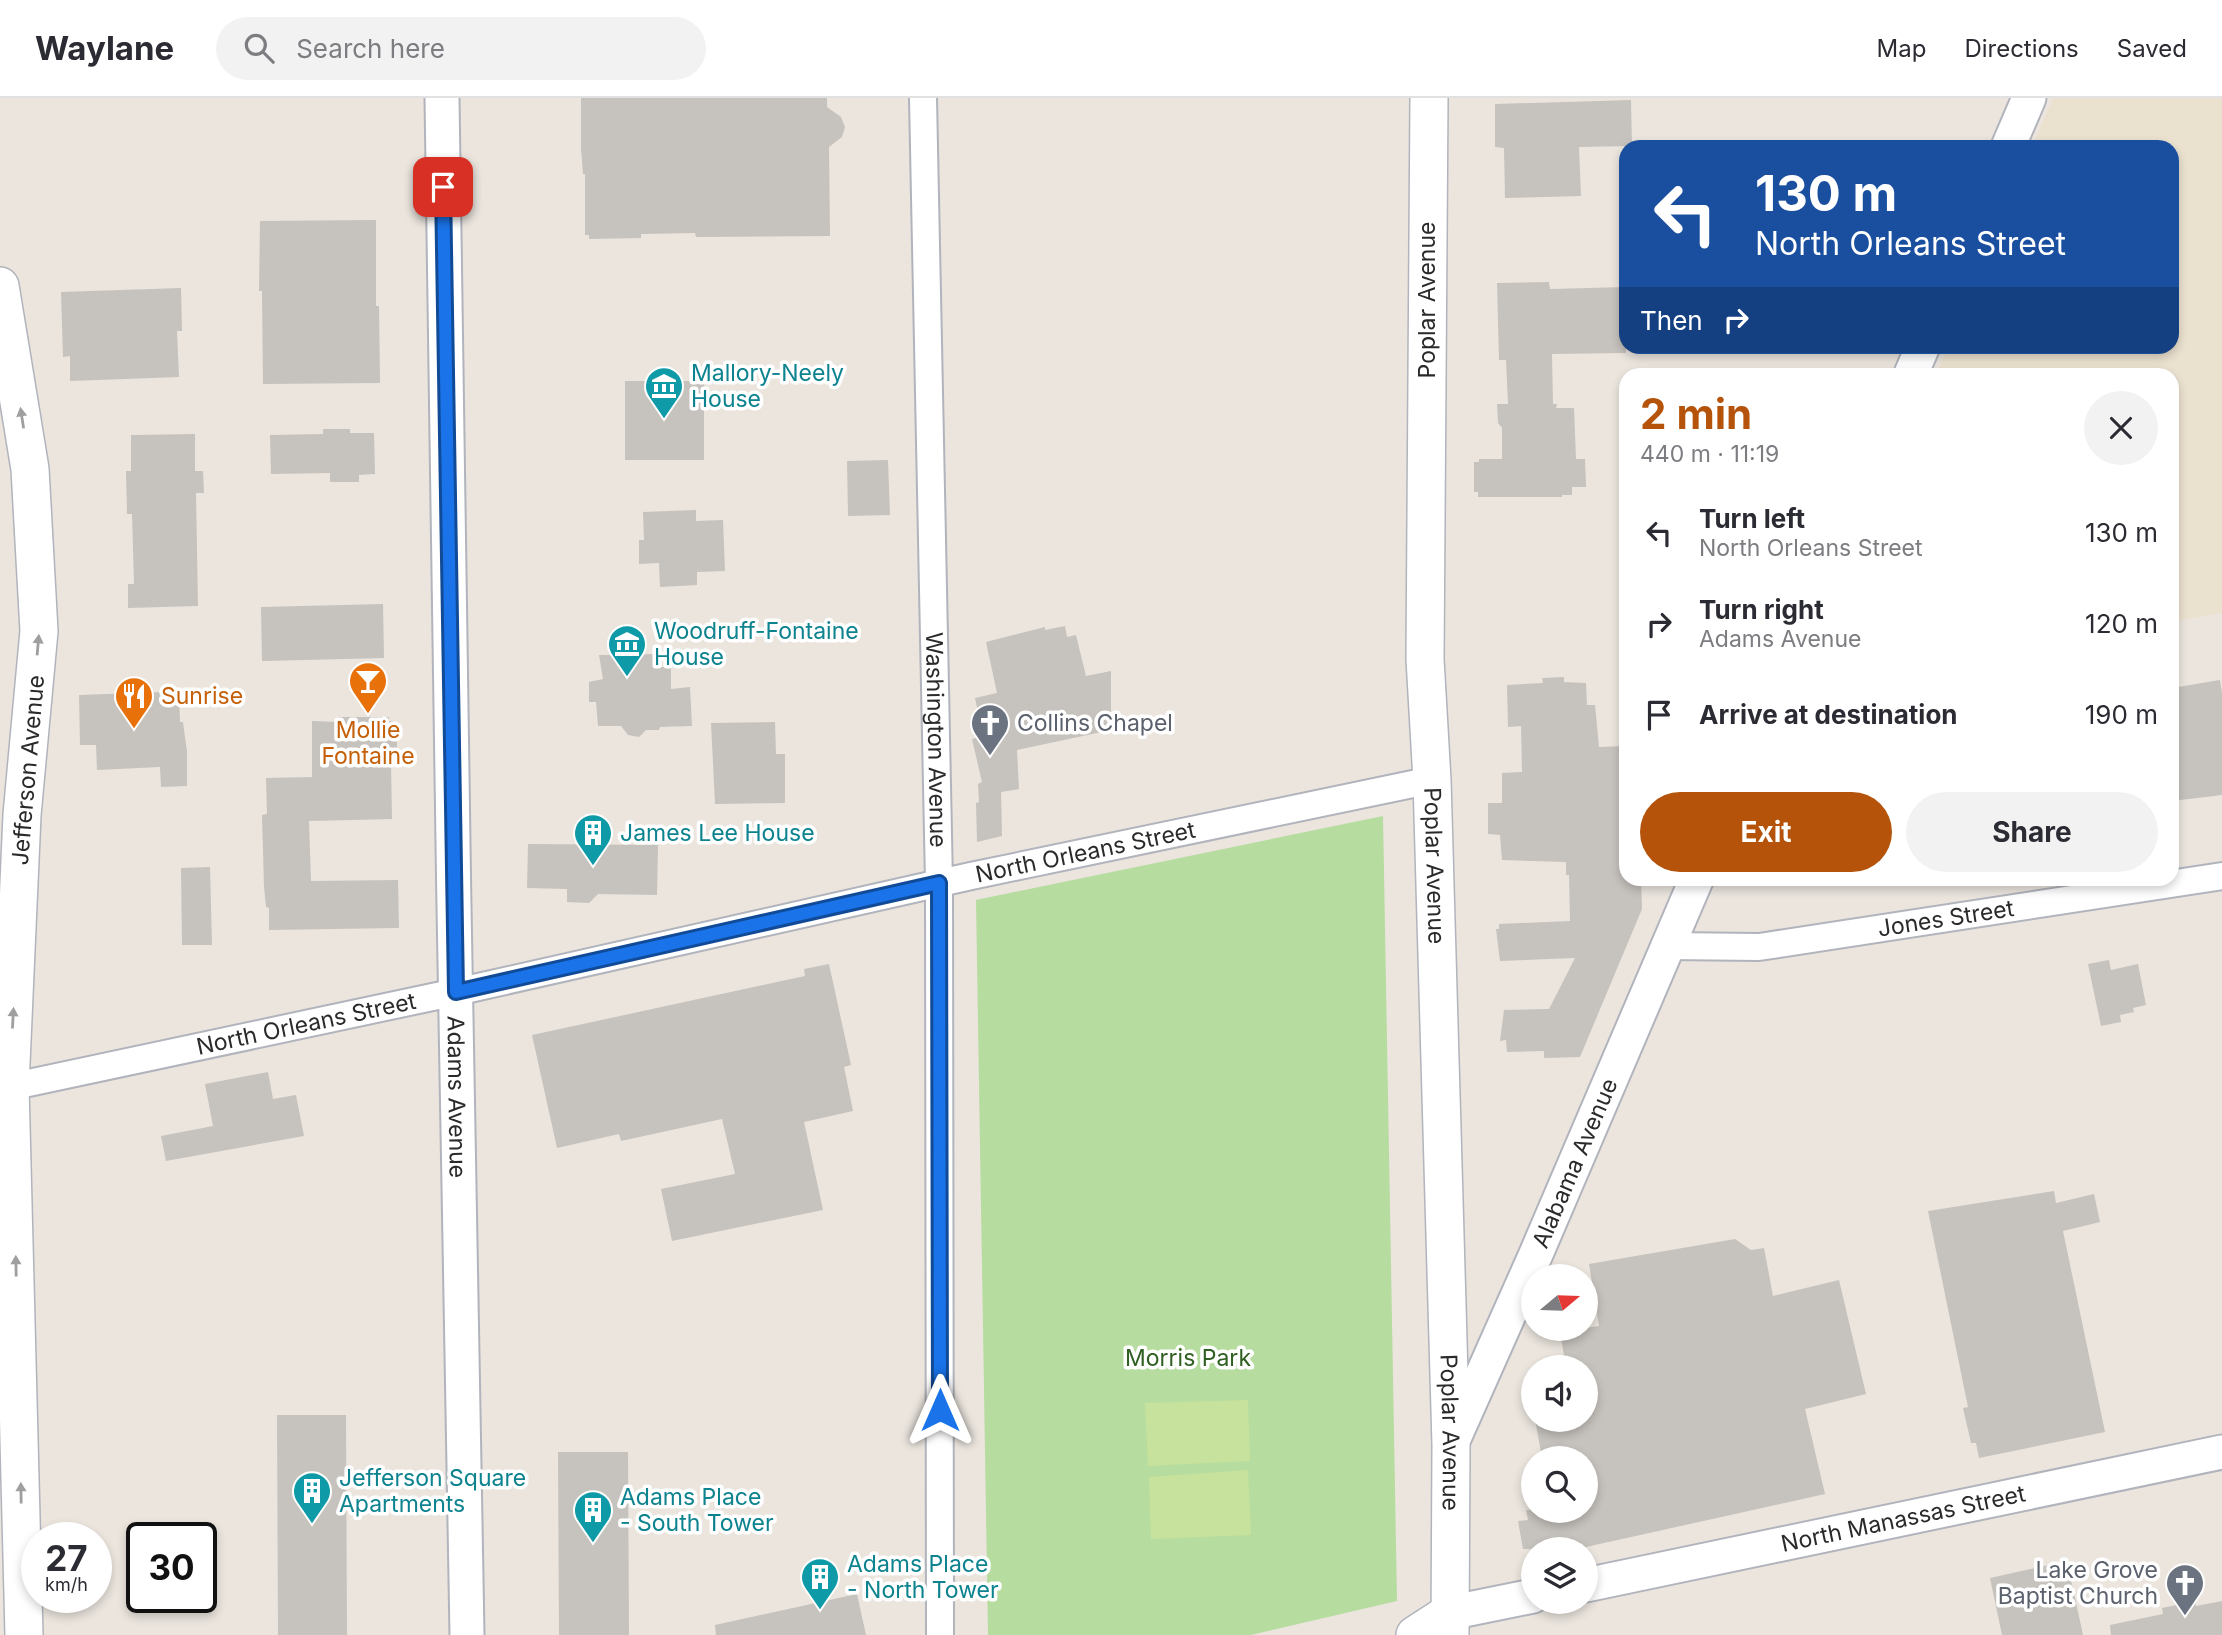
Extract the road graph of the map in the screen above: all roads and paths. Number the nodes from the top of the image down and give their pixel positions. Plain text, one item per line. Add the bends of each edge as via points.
1 (442, 98) edge
2 (923, 98) edge
3 (1429, 98) edge
4 (2029, 98) edge
5 (2011, 140) edge
6 (0, 286) edge
7 (1432, 780) junction
8 (11, 816) edge
9 (2222, 876) edge
10 (939, 883) junction
11 (2179, 883) edge
12 (1693, 886) edge
13 (2157, 886) edge
14 (1668, 946) junction
15 (456, 992) junction
16 (5, 1087) edge
17 (1451, 1445) junction
18 (2222, 1452) edge
19 (1598, 1582) edge
20 (1521, 1600) edge
21 (1449, 1624) edge
22 (24, 1635) edge
23 (467, 1635) edge
24 (940, 1635) edge
25 (1415, 1635) edge

1 - 15 street, Adams Avenue
2 - 10 street, Washington Avenue
3 - 7 main road, Poplar Avenue via 1425,659
4 - 5 street
8 -> 6 main road, Jefferson Avenue via 39,631 30,469
7 - 10 street, North Orleans Street
7 - 17 main road, Poplar Avenue
16 -> 8 main road, Jefferson Avenue
9 - 11 street, Jones Street
10 - 15 street, North Orleans Street
10 - 24 street, Washington Avenue
12 - 14 street, Alabama Avenue
13 - 14 street, Jones Street via 1759,947
14 - 17 street, Alabama Avenue
15 - 16 street, North Orleans Street
15 - 23 street, Adams Avenue
22 -> 16 main road, Jefferson Avenue
17 - 21 main road, Poplar Avenue
18 - 19 street, North Manassas Street
20 - 21 street
21 - 25 main road

